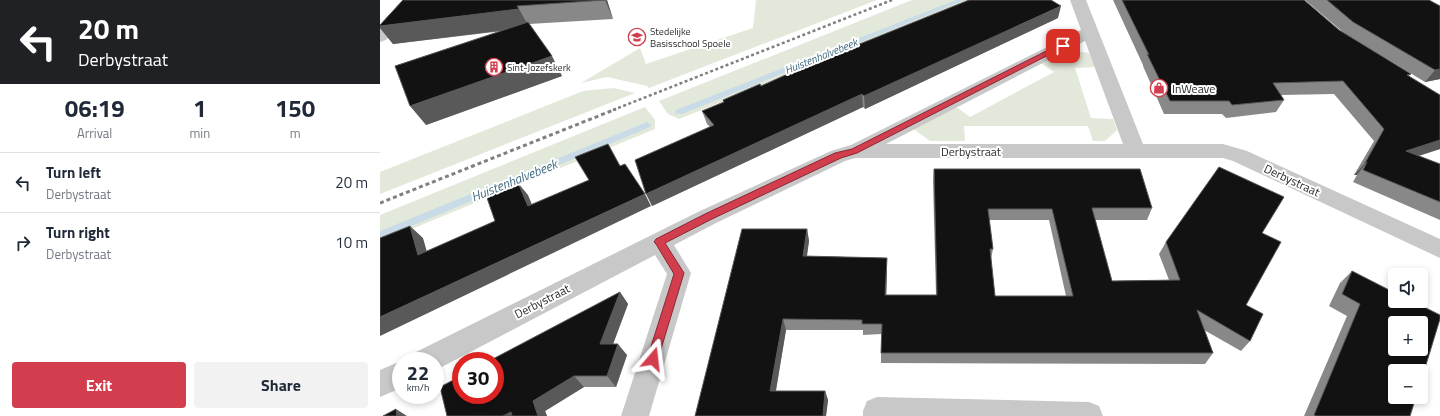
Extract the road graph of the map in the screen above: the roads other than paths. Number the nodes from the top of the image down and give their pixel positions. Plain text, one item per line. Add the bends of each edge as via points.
1 (413, 0) edge
2 (1078, 0) edge
3 (1090, 32) junction
4 (380, 37) edge
5 (1135, 150) junction
6 (854, 151) junction
7 (659, 242) junction
8 (1440, 249) edge
9 (444, 352) edge
10 (392, 378) edge
11 (380, 384) edge
12 (635, 416) edge
13 (877, 416) edge
14 (1089, 416) edge

1 - 4 street
2 - 3 street
3 - 5 street
3 - 6 street, Derbystraat
5 - 6 street, Derbystraat
5 - 8 street, Derbystraat via 1206,150 1240,156
6 - 7 street, Derbystraat via 838,156
7 - 9 street, Derbystraat
7 - 12 street via 679,273
10 - 11 street
13 - 14 street via 877,411

